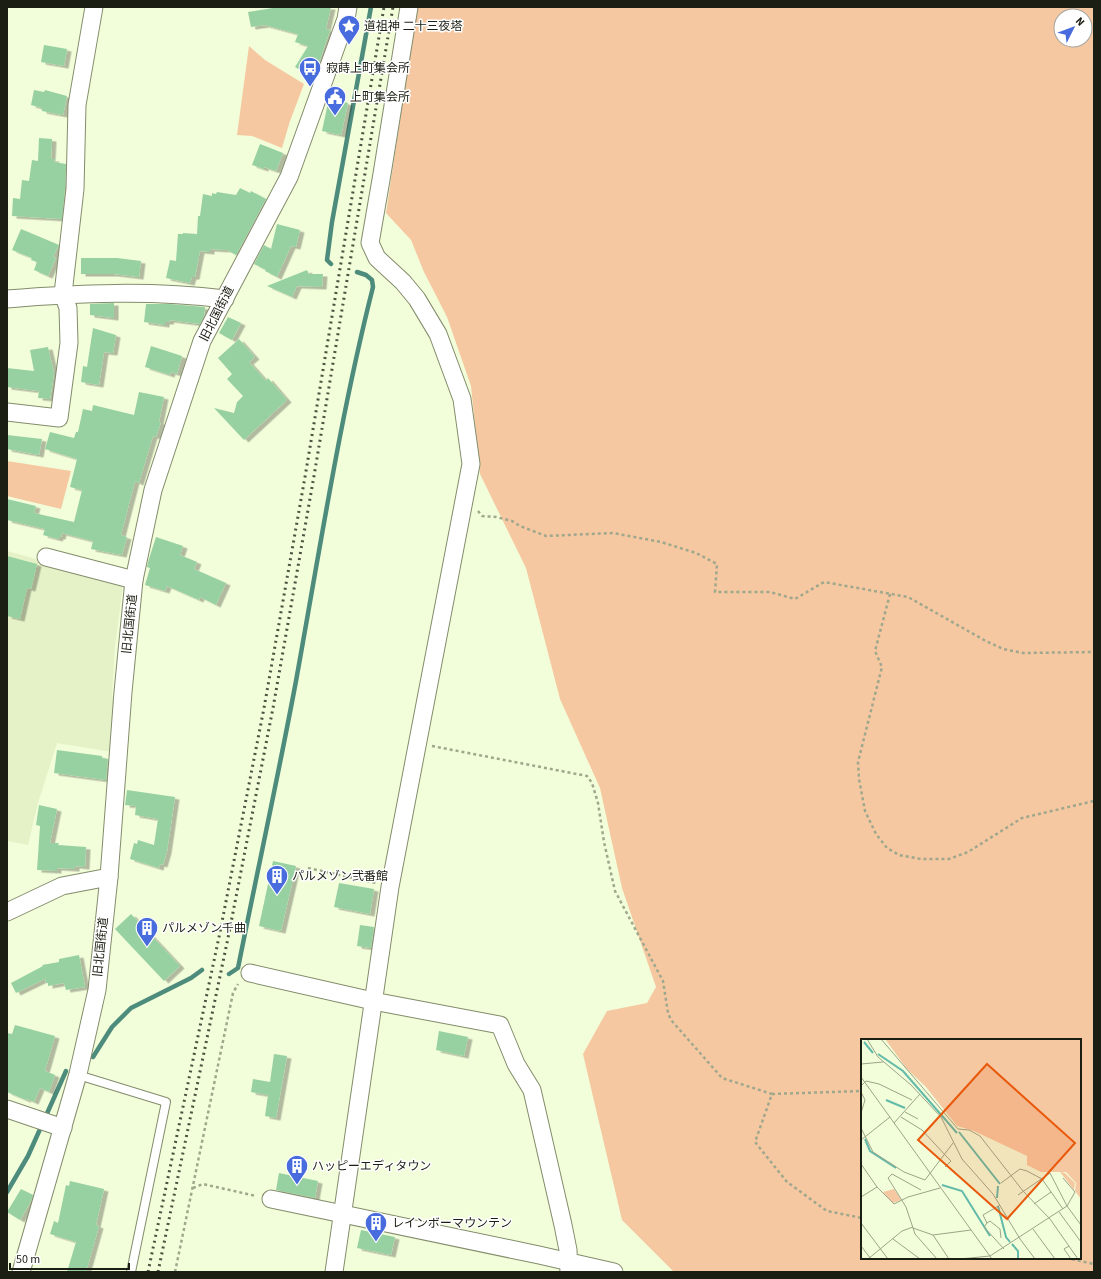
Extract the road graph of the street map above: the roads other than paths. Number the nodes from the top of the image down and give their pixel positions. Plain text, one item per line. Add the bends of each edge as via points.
1 (94, 7) edge
2 (348, 7) edge
3 (409, 7) edge
4 (63, 294) junction
5 (7, 299) edge
6 (224, 299) junction
7 (7, 412) edge
8 (46, 557) dead end
9 (134, 580) junction
10 (109, 877) junction
11 (7, 912) edge
12 (250, 973) road end
13 (373, 1001) junction
14 (78, 1075) junction
15 (7, 1108) edge
16 (50, 1124) junction
17 (270, 1199) road end
18 (342, 1214) junction
19 (568, 1267) edge
20 (21, 1272) edge
21 (131, 1272) edge
22 (334, 1272) edge
23 (614, 1272) edge

1 - 4 street via 77,105 74,189
2 - 6 street, 旧北国街道 via 346,19 289,177
3 - 13 street via 370,244 377,258 417,299 438,334 462,399 471,464 390,887
4 - 5 street
4 - 6 street via 187,294
4 - 7 street via 68,308 69,343 59,418
6 - 9 street, 旧北国街道 via 202,341 153,490
8 - 9 street
9 - 10 street, 旧北国街道
10 - 11 street via 62,886
10 - 14 street, 旧北国街道 via 97,990
12 - 13 street
13 - 18 street
13 - 19 street via 500,1025 516,1064 532,1090 563,1225 568,1250
14 - 16 street, 旧北国街道
14 - 21 lane via 166,1102
15 - 16 street
16 - 20 street, 旧北国街道
17 - 18 street
18 - 19 street via 539,1255
18 - 22 street
19 - 23 street

